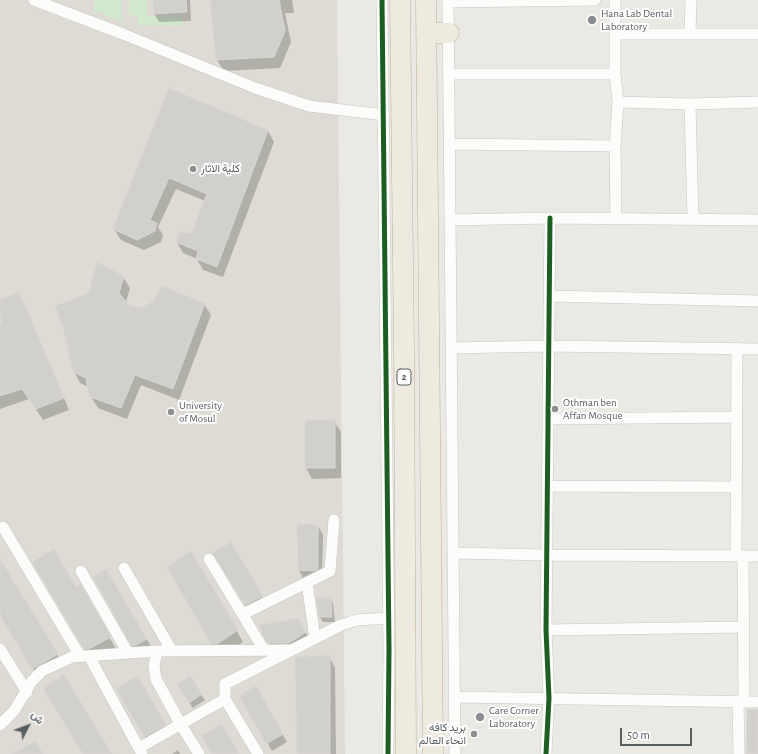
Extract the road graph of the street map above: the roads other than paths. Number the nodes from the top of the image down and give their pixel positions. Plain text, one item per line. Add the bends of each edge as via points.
1 (34, 0) edge
2 (382, 0) edge
3 (400, 0) edge
4 (426, 0) edge
5 (595, 0) edge
6 (615, 0) edge
7 (691, 0) edge
8 (448, 1) edge
9 (426, 33) junction
10 (448, 33) junction
11 (690, 33) junction
12 (616, 34) junction
13 (758, 34) edge
14 (449, 74) junction
15 (615, 74) junction
16 (618, 102) junction
17 (758, 102) edge
18 (690, 104) junction
19 (390, 126) junction
20 (450, 144) junction
21 (615, 146) junction
22 (550, 218) junction
23 (616, 219) junction
24 (693, 219) junction
25 (450, 220) junction
26 (758, 220) edge
27 (549, 296) junction
28 (758, 301) edge
29 (549, 346) junction
30 (404, 348) junction
31 (428, 348) junction
32 (452, 348) junction
33 (737, 348) junction
34 (758, 349) edge
35 (737, 417) junction
36 (548, 419) junction
37 (547, 486) junction
38 (737, 487) junction
39 (334, 520) dead end
40 (3, 527) dead end
41 (454, 553) junction
42 (546, 555) junction
43 (740, 556) junction
44 (758, 556) edge
45 (209, 559) dead end
46 (124, 568) dead end
47 (82, 571) dead end
48 (307, 583) junction
49 (243, 614) junction
50 (389, 618) junction
51 (743, 627) junction
52 (546, 630) junction
53 (315, 638) junction
54 (0, 649) edge
55 (264, 650) junction
56 (290, 650) junction
57 (156, 651) junction
58 (172, 651) junction
59 (128, 653) junction
60 (84, 656) junction
61 (27, 692) junction
62 (455, 697) junction
63 (549, 698) junction
64 (225, 700) junction
65 (741, 701) junction
66 (758, 702) edge
67 (0, 725) edge
68 (181, 725) junction
69 (141, 751) edge
70 (199, 754) edge
71 (258, 754) edge
72 (388, 754) edge
73 (406, 754) edge
74 (433, 754) edge
75 (456, 754) edge
76 (546, 754) edge
77 (739, 754) edge

1 - 19 street via 255,88 309,106
2 - 19 street
3 - 19 highway, 2
4 - 9 highway
5 - 8 street
6 - 12 street
7 - 11 street
8 - 10 street
9 - 10 highway
9 - 31 highway
10 - 14 street
11 - 12 street
11 - 13 street
12 - 15 street
14 - 15 street
14 - 20 street
15 - 16 street
16 - 18 street
16 - 21 street
17 - 18 street
18 - 24 street
19 - 30 highway, 2
19 - 50 street
20 - 21 street
20 - 25 street
21 - 23 street
22 - 23 street
22 - 25 street
22 - 27 street
23 - 24 street
24 - 26 street
25 - 32 street
27 - 28 street
27 - 29 street
29 - 32 street
29 - 33 street
29 - 36 street
30 - 31 highway
30 - 73 highway, 2
31 - 74 highway
32 - 41 street
33 - 34 street
33 - 35 street
35 - 36 street
35 - 38 street
36 - 37 street
37 - 38 street
37 - 42 street
38 - 43 street
39 - 48 street via 330,571
40 - 60 street
41 - 42 street
41 - 62 street
42 - 43 street
42 - 52 street
43 - 44 street
43 - 51 street
45 - 49 street
46 - 58 street
47 - 59 street
48 - 49 street
48 - 53 street
49 - 55 street
50 - 53 street via 351,621
50 - 72 street
51 - 52 street
51 - 65 street
52 - 63 street
53 - 56 street
54 - 61 street
55 - 56 street
55 - 58 street
56 - 64 street via 225,684
57 - 58 street
57 - 59 street
57 - 68 street via 156,678
59 - 60 street
60 - 61 street via 72,657 42,671 32,681
60 - 69 street
61 - 67 street
62 - 63 street
62 - 75 street
63 - 65 street
63 - 76 street
64 - 68 street
64 - 71 street
65 - 66 street
65 - 77 street
68 - 69 street
68 - 70 street

